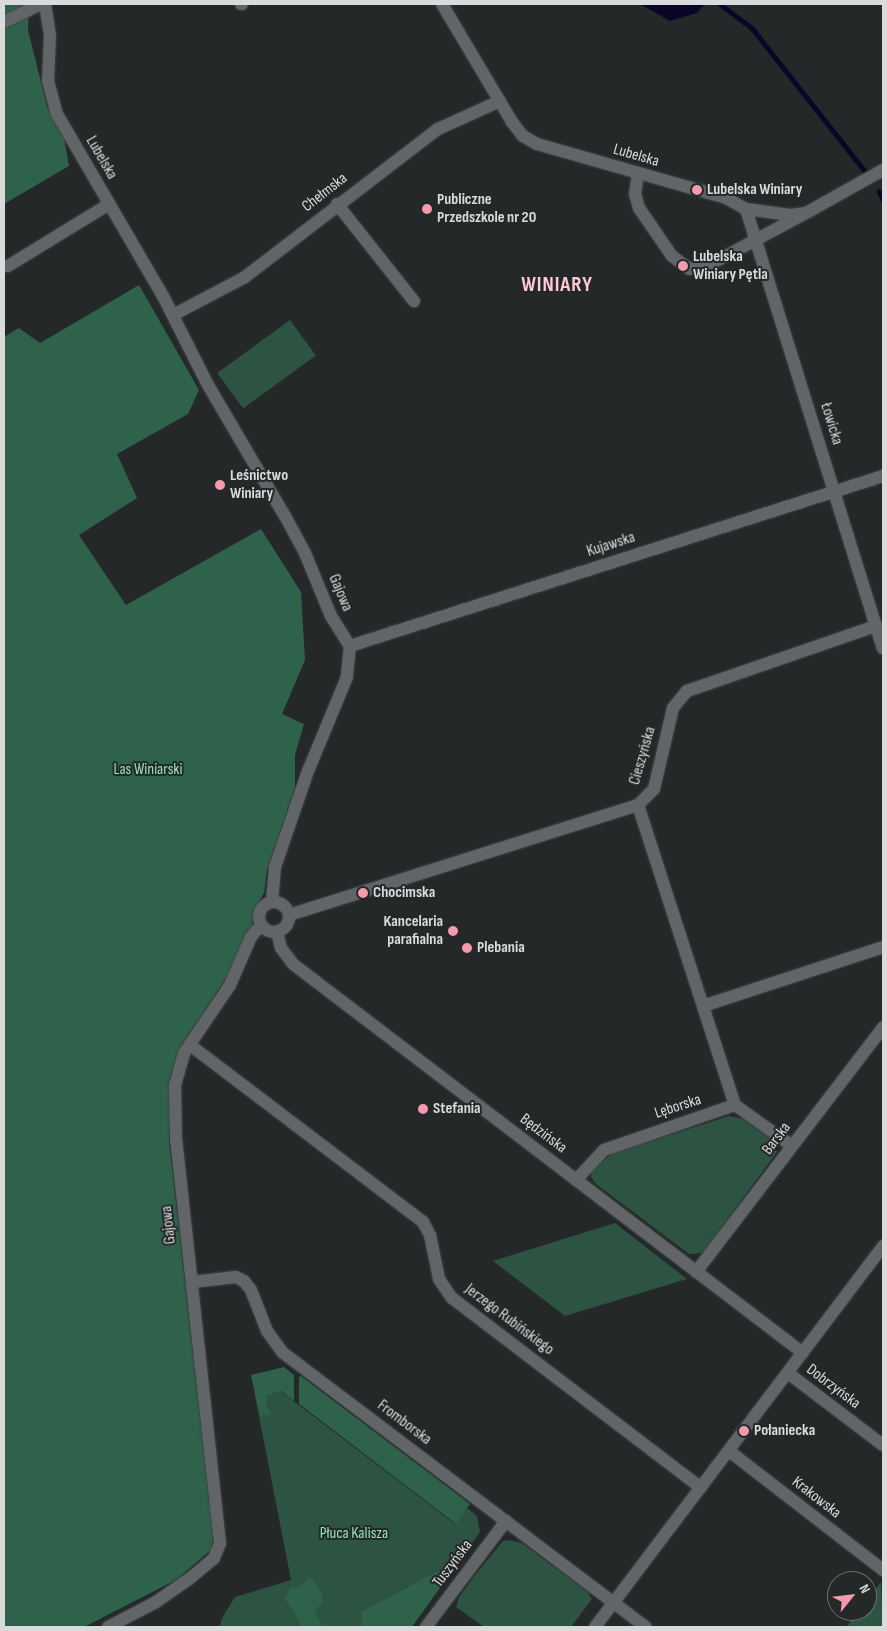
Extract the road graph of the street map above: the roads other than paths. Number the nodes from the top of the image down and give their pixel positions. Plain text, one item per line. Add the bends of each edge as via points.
1 (41, 4) edge
2 (45, 4) edge
3 (442, 4) edge
4 (4, 22) edge
5 (500, 101) junction
6 (883, 170) edge
7 (638, 173) junction
8 (109, 204) junction
9 (337, 204) junction
10 (746, 209) junction
11 (806, 213) junction
12 (758, 239) junction
13 (8, 266) dead end
14 (414, 301) dead end
15 (174, 315) junction
16 (883, 476) edge
17 (834, 492) junction
18 (876, 626) junction
19 (350, 646) junction
20 (883, 648) edge
21 (638, 805) junction
22 (272, 901) junction
23 (289, 915) junction
24 (261, 925) junction
25 (277, 931) junction
26 (883, 948) edge
27 (703, 1006) junction
28 (883, 1027) edge
29 (190, 1045) junction
30 (734, 1105) junction
31 (792, 1146) junction
32 (576, 1180) junction
33 (883, 1246) edge
34 (696, 1272) junction
35 (192, 1282) junction
36 (803, 1353) junction
37 (788, 1373) junction
38 (883, 1445) edge
39 (729, 1451) junction
40 (701, 1488) junction
41 (506, 1521) junction
42 (883, 1570) edge
43 (614, 1603) junction
44 (108, 1627) edge
45 (426, 1627) edge
46 (595, 1627) edge
47 (646, 1627) edge

1 - 4 street
2 - 8 street, Lubelska via 50,34 48,81 53,104
3 - 5 street, Lubelska
5 - 7 street, Lubelska via 518,131 530,141
5 - 9 street, Chełmska via 438,129
6 - 11 street, Lubelska
7 - 10 street, Lubelska via 726,198
7 - 12 street via 635,194 639,208 683,266 701,268
8 - 13 street
8 - 15 street, Lubelska
9 - 14 street
9 - 15 street, Chełmska via 245,277
10 - 11 street, Lubelska via 791,215
10 - 12 street, Łowicka
11 - 12 street
12 - 17 street, Łowicka
15 - 19 street, Gajowa via 208,385 305,553 331,616
16 - 17 street, Kujawska
17 - 18 street, Łowicka
17 - 19 street, Kujawska
18 - 20 street, Łowicka
18 - 21 street, Cieszyńska via 687,691 673,708 654,789
19 - 22 street via 347,677 308,770 274,867
21 - 23 street
21 - 27 street, Cieszyńska
22 - 23 street via 282,904
22 - 24 street via 261,910
23 - 25 street via 287,924
24 - 25 street
24 - 29 street, Gajowa via 251,937 230,985
25 - 32 street, Będzińska via 281,948 293,964
26 - 27 street
27 - 30 street, Cieszyńska
28 - 31 street, Barska
29 - 35 street, Gajowa via 177,1074 175,1110
29 - 40 street, Jerzego Rubińskiego via 422,1222 430,1235 439,1279 452,1298
30 - 31 street
30 - 32 street, Lęborska via 604,1150
31 - 34 street, Barska
32 - 34 street, Będzińska
33 - 36 street
34 - 36 street, Będzińska
35 - 41 street, Fromborska via 236,1277 244,1281 251,1290 267,1331 282,1352
35 - 44 street, Gajowa via 220,1543 214,1558 188,1580 156,1602
36 - 37 street
37 - 38 street, Dobrzyńska
37 - 39 street
39 - 40 street
39 - 42 street, Krakowska
40 - 43 street
41 - 43 street, Fromborska
41 - 45 street, Tuszyńska
43 - 46 street
43 - 47 street, Fromborska

